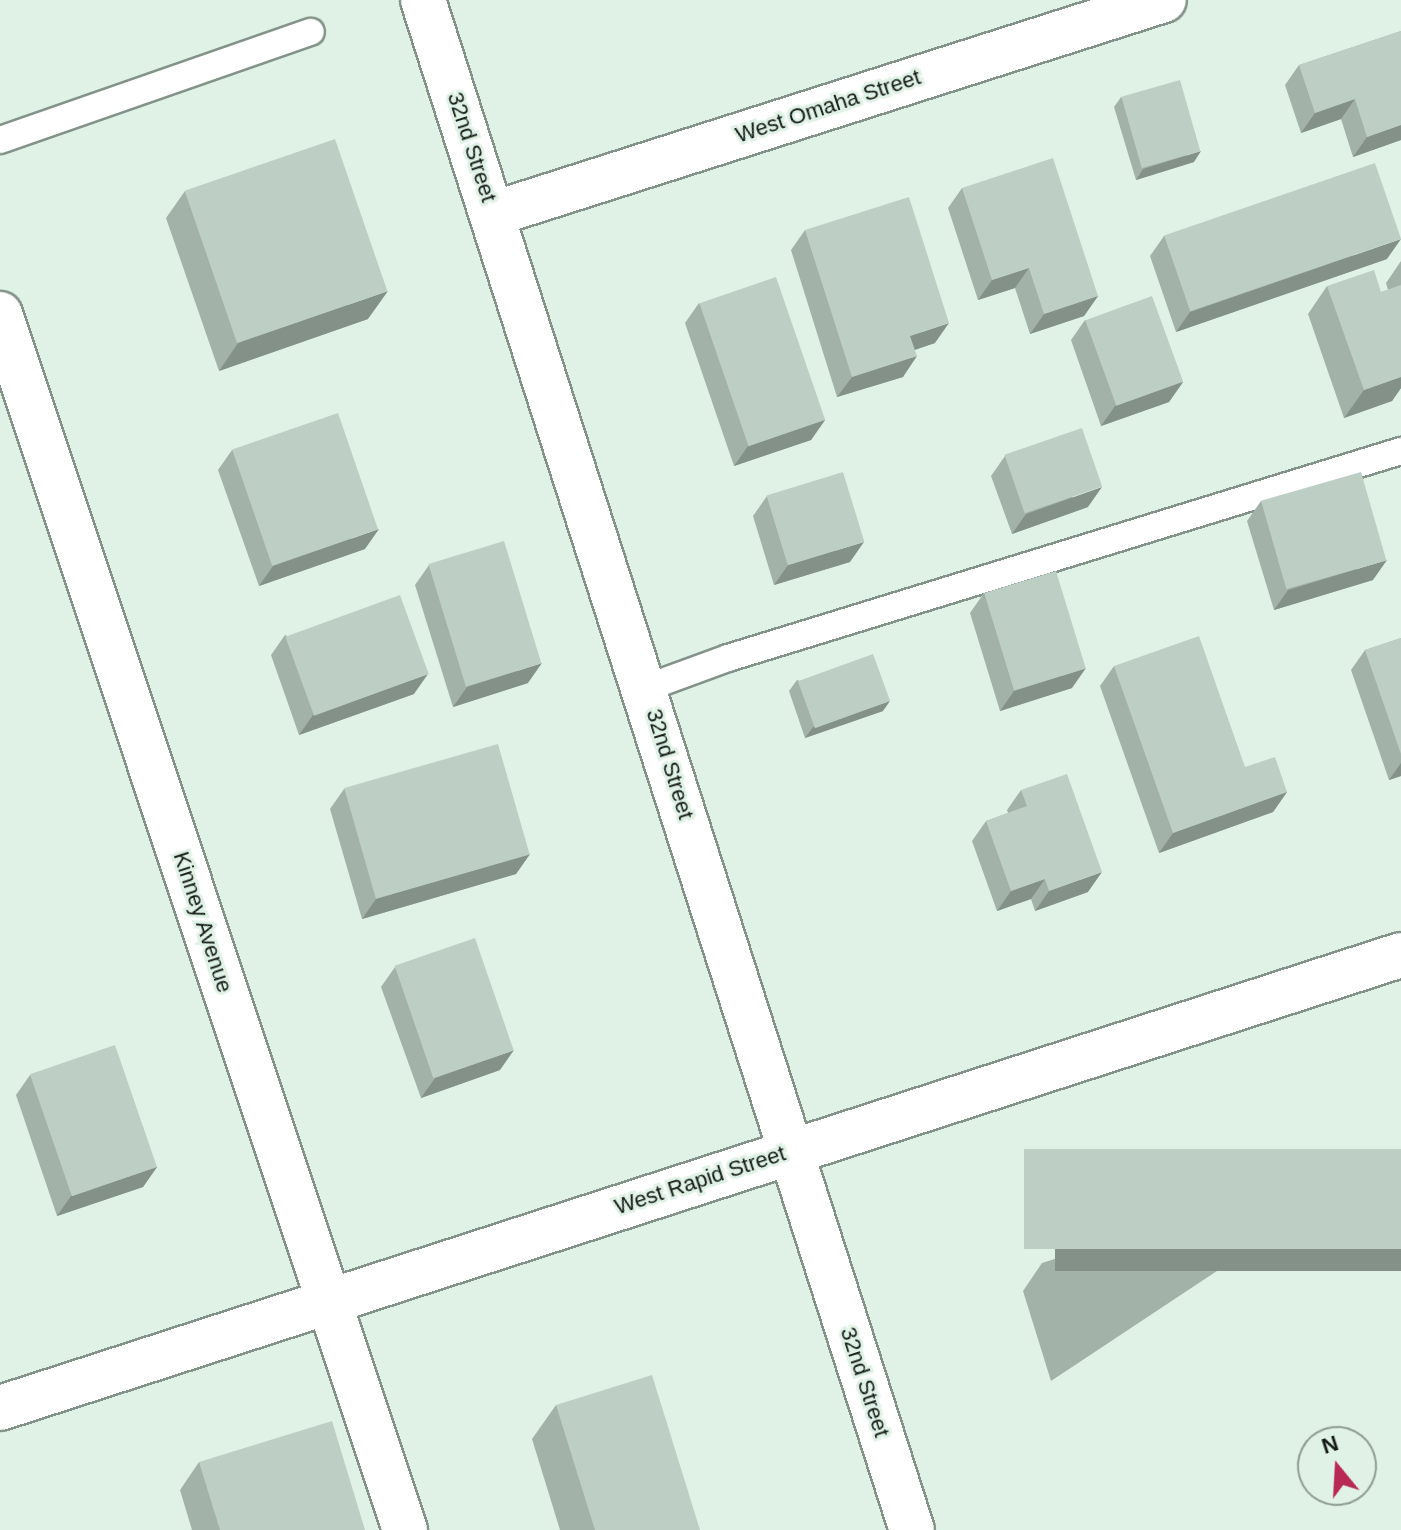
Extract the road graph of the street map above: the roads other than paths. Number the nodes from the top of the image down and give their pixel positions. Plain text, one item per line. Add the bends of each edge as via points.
1 (423, 0) edge
2 (1164, 0) edge
3 (311, 32) dead end
4 (0, 140) edge
5 (493, 214) junction
6 (0, 314) edge
7 (1401, 451) edge
8 (646, 688) junction
9 (1401, 955) edge
10 (790, 1151) junction
11 (327, 1300) junction
12 (0, 1408) edge
13 (405, 1530) edge
14 (912, 1530) edge

1 - 5 street, 32nd Street
2 - 5 street, West Omaha Street
3 - 4 lane
5 - 8 street, 32nd Street
6 - 11 street, Kinney Avenue
7 - 8 lane via 743,653
8 - 10 street, 32nd Street
9 - 10 street, West Rapid Street
10 - 11 street, West Rapid Street
10 - 14 street, 32nd Street
11 - 12 street, West Rapid Street
11 - 13 street, Kinney Avenue

